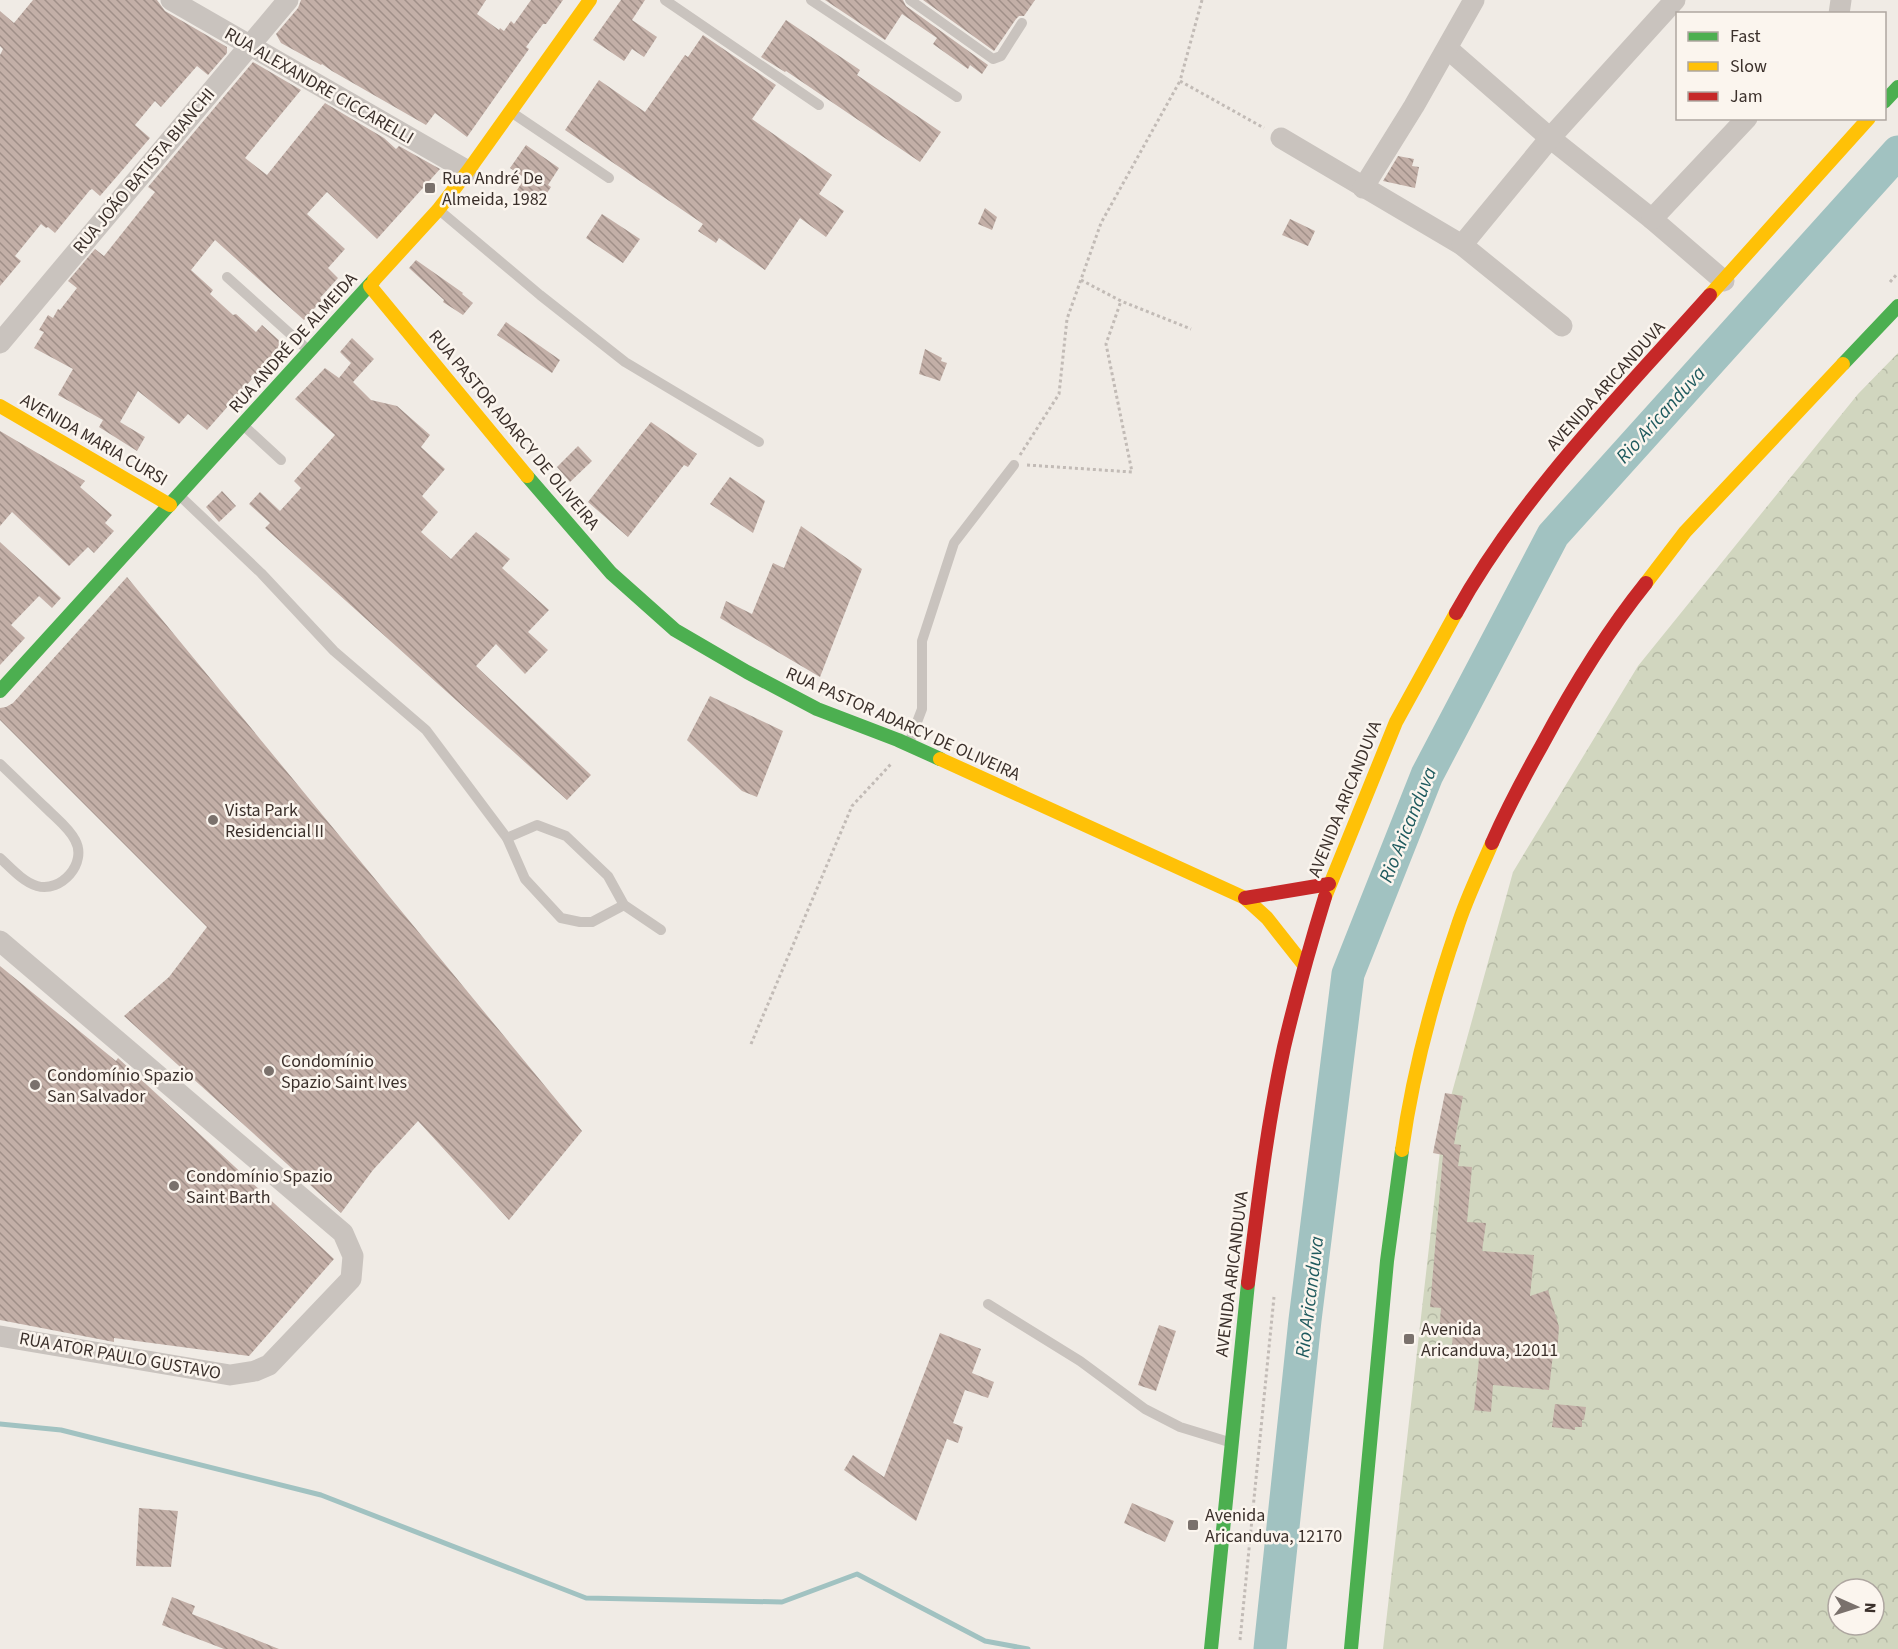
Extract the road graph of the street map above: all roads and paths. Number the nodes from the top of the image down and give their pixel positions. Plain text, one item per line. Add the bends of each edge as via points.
1 (171, 0) edge
2 (288, 0) edge
3 (590, 0) edge
4 (665, 0) edge
5 (811, 0) edge
6 (910, 0) edge
7 (1202, 0) edge
8 (1474, 0) edge
9 (1675, 0) edge
10 (1022, 23) dead end
11 (249, 45) junction
12 (1448, 49) junction
13 (1180, 81) junction
14 (1898, 87) edge
15 (957, 97) dead end
16 (1886, 100) edge
17 (819, 105) dead end
18 (510, 112) junction
19 (1745, 120) edge
20 (1867, 120) edge
21 (1281, 138) joint
22 (1550, 138) junction
23 (468, 171) junction
24 (609, 178) dead end
25 (1363, 188) junction
26 (438, 210) junction
27 (1652, 219) junction
28 (1462, 245) junction
29 (1898, 273) edge
30 (227, 277) dead end
31 (1081, 280) junction
32 (1724, 281) junction
33 (370, 286) junction
34 (1883, 290) dead end
35 (1121, 301) junction
36 (1898, 306) edge
37 (1562, 326) dead end
38 (1191, 329) dead end
39 (0, 343) edge
40 (310, 352) junction
41 (0, 406) edge
42 (243, 425) junction
43 (759, 442) dead end
44 (281, 460) dead end
45 (1014, 465) junction
46 (175, 500) junction
47 (0, 691) edge
48 (908, 745) junction
49 (0, 764) edge
50 (507, 838) junction
51 (0, 858) edge
52 (1329, 884) junction
53 (1245, 898) junction
54 (624, 905) junction
55 (661, 930) dead end
56 (0, 941) edge
57 (1304, 965) junction
58 (751, 1044) dead end
59 (1274, 1294) dead end
60 (988, 1304) dead end
61 (0, 1336) edge
62 (1232, 1443) junction
63 (1239, 1646) dead end
64 (1210, 1649) edge
65 (1351, 1649) edge

1 - 11 street, RUA ALEXANDRE CICCARELLI
2 - 11 street, RUA JOÃO BATISTA BIANCHI
3 - 18 main road, RUA ANDRÉ DE ALMEIDA
4 - 17 lane
5 - 15 lane
6 - 10 lane via 993,60 1001,56
7 - 13 path
8 - 12 street
9 - 22 street
11 - 23 street, RUA ALEXANDRE CICCARELLI
11 - 39 street, RUA JOÃO BATISTA BIANCHI
12 - 22 street
12 - 25 street
13 - 21 path
13 - 31 path via 1101,223
14 - 16 main road
18 - 23 main road, RUA ANDRÉ DE ALMEIDA
18 - 24 lane
19 - 27 street
20 - 32 main road, AVENIDA ARICANDUVA
21 - 25 street
22 - 27 street
22 - 28 street
23 - 26 main road, RUA ANDRÉ DE ALMEIDA
25 - 28 street
26 - 33 main road, RUA ANDRÉ DE ALMEIDA
26 - 43 lane via 625,362
27 - 32 street
28 - 37 street
29 - 34 path
30 - 40 lane
31 - 35 path
31 - 45 path via 1067,319 1059,394
32 - 52 main road, AVENIDA ARICANDUVA via 1549,476 1476,577 1396,722
33 - 40 main road, RUA ANDRÉ DE ALMEIDA
33 - 48 main road, RUA PASTOR ADARCY DE OLIVEIRA via 611,573 675,630 817,709
35 - 38 path
35 - 45 path via 1106,344 1132,472
36 - 65 main road via 1685,532 1629,604 1576,682 1507,808 1457,926 1428,1024 1405,1126 1387,1262
40 - 42 main road, RUA ANDRÉ DE ALMEIDA
41 - 46 main road, AVENIDA MARIA CURSI
42 - 44 lane
42 - 46 main road, RUA ANDRÉ DE ALMEIDA
45 - 48 lane via 954,543 922,641 922,709
46 - 47 main road, RUA ANDRÉ DE ALMEIDA
46 - 50 lane via 261,573 334,651 426,730
48 - 53 main road, RUA PASTOR ADARCY DE OLIVEIRA
48 - 58 path via 852,806
49 - 51 lane via 68,829 77,842 79,856 71,876 53,886 37,886 23,879
50 - 54 lane via 537,825 566,836 608,876
50 - 54 lane via 525,879 561,918 592,922
52 - 53 main road
52 - 57 main road, AVENIDA ARICANDUVA
53 - 57 main road, RUA PASTOR ADARCY DE OLIVEIRA via 1267,918
54 - 55 lane
56 - 61 street, RUA ATOR PAULO GUSTAVO via 342,1233 352,1256 351,1280 269,1365 255,1371 230,1375
57 - 62 main road, AVENIDA ARICANDUVA via 1265,1153
59 - 63 path
60 - 62 lane via 1080,1360 1144,1409 1180,1427
62 - 64 main road, AVENIDA ARICANDUVA

